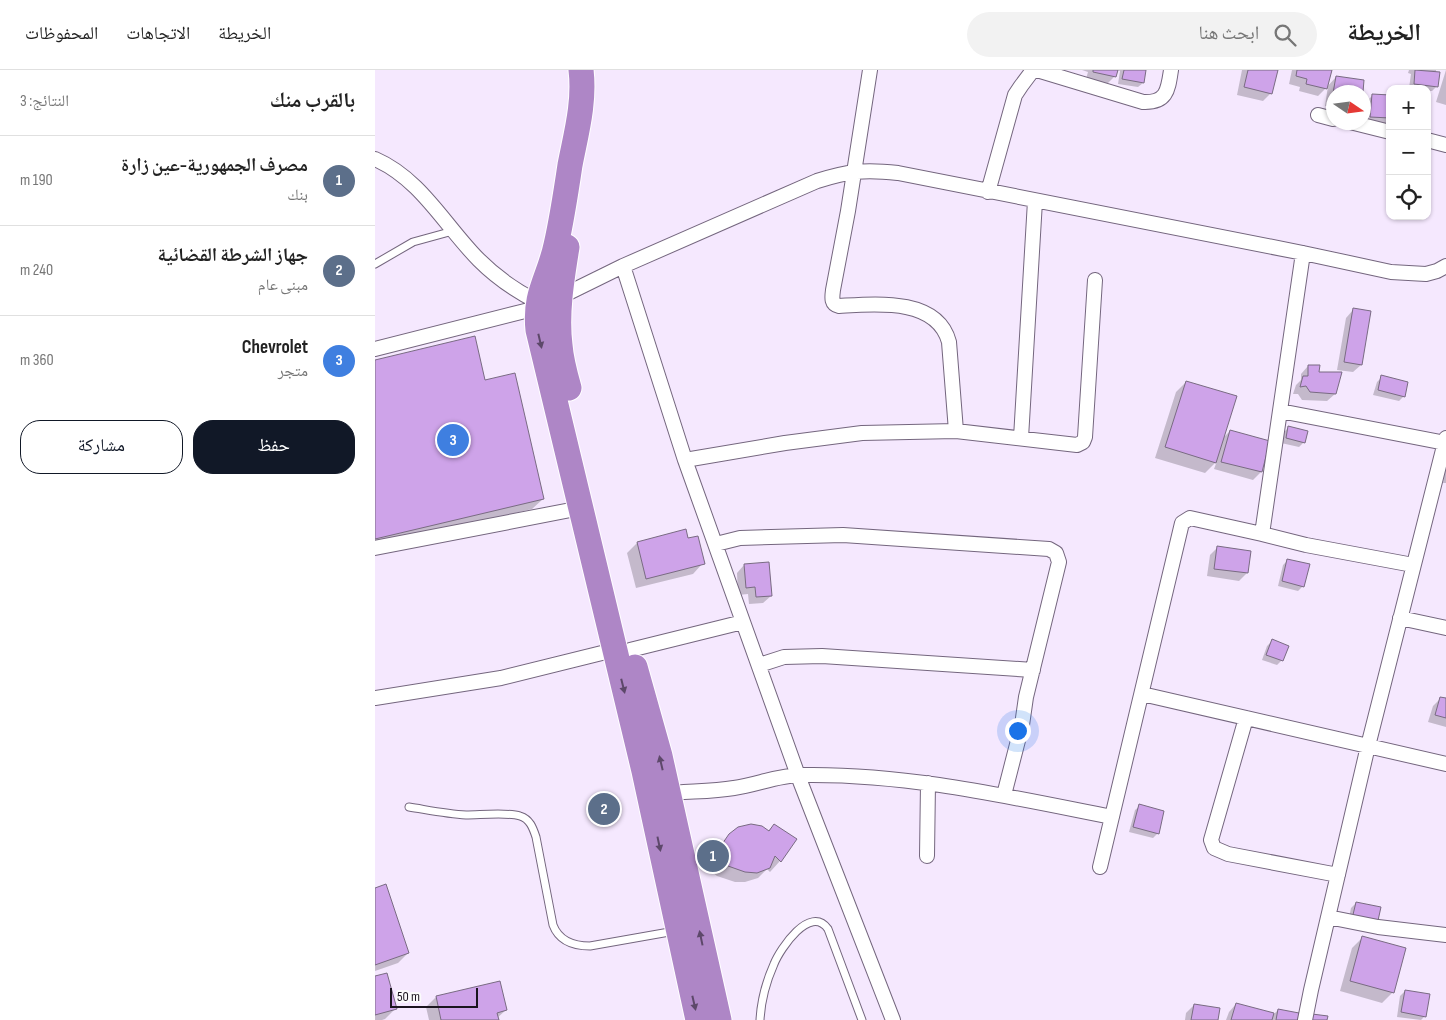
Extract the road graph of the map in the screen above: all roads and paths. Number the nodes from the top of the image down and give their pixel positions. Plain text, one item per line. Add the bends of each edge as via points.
1 (581, 70) edge
2 (590, 70) edge
3 (870, 70) edge
4 (1035, 70) edge
5 (1171, 70) edge
6 (1318, 115) dead end
7 (1326, 117) edge
8 (1371, 127) edge
9 (1386, 131) edge
10 (1431, 141) edge
11 (1446, 145) edge
12 (375, 159) edge
13 (854, 171) junction
14 (988, 192) junction
15 (1035, 201) junction
16 (454, 231) junction
17 (1303, 253) junction
18 (375, 264) edge
19 (623, 266) junction
20 (1446, 266) edge
21 (1095, 280) dead end
22 (545, 302) junction
23 (375, 349) edge
24 (1280, 411) junction
25 (956, 431) junction
26 (1021, 438) junction
27 (1445, 440) edge
28 (685, 460) junction
29 (1440, 485) edge
30 (581, 508) junction
31 (1262, 534) junction
32 (715, 544) junction
33 (375, 548) edge
34 (1413, 566) junction
35 (1400, 618) junction
36 (743, 622) junction
37 (1446, 628) edge
38 (622, 650) junction
39 (759, 665) junction
40 (1033, 670) junction
41 (1142, 694) junction
42 (375, 698) edge
43 (1246, 718) junction
44 (1368, 746) junction
45 (1446, 764) edge
46 (798, 775) junction
47 (928, 783) junction
48 (659, 794) junction
49 (1004, 795) junction
50 (409, 807) dead end
51 (1112, 817) junction
52 (927, 856) dead end
53 (1100, 867) dead end
54 (1338, 875) junction
55 (1328, 916) junction
56 (678, 931) junction
57 (1446, 935) edge
58 (698, 1020) edge
59 (719, 1020) edge
60 (760, 1020) edge
61 (862, 1020) edge
62 (893, 1020) edge
63 (1305, 1020) edge

1 - 22 highway via 581,99 556,246 542,284
2 - 22 highway via 591,106 571,221
3 - 13 street
4 - 5 street via 1143,102 1153,102 1168,91
4 - 14 street via 1015,95
6 - 7 street
8 - 9 street
10 - 11 street
12 - 16 street via 414,185
13 - 14 street via 898,173
13 - 19 street via 817,181
13 - 25 street via 832,302 839,306 899,305 931,317 942,326 949,342
14 - 15 street
15 - 17 street
15 - 26 street
16 - 18 lane via 413,242
16 - 22 street via 493,273 522,294
17 - 20 street via 1404,274 1426,274
17 - 24 street
19 - 22 street
19 - 28 street
21 - 26 street via 1083,442 1072,446
22 - 23 street
22 -> 30 highway via 540,341
22 - 38 highway via 559,329
24 - 27 street
24 - 31 street
25 - 26 street
25 - 28 street via 862,433
27 - 29 street
28 - 32 street
29 - 34 street
30 - 33 street
30 - 38 highway
31 - 34 street
31 - 41 street via 1190,518 1182,522
32 - 36 street
32 - 40 street via 740,538 843,535 1053,550 1059,562
34 - 35 street
35 - 37 street
35 - 44 street
36 - 38 street
36 - 39 street
38 - 42 street via 501,678
38 - 48 highway
39 - 40 street via 784,658 822,656
39 - 46 street
40 - 49 street
41 - 43 street
41 - 51 street
43 - 44 street
43 - 54 street via 1211,840 1214,848 1228,854
44 - 45 street
44 - 54 street
46 - 47 street via 843,775
46 - 48 street via 734,788
46 - 62 street
47 - 49 street
47 - 52 street
48 -> 56 highway
59 -> 48 highway
49 - 51 street
50 - 56 lane via 456,814 515,815 527,820 536,837 555,932 567,942 590,946
51 - 53 street
54 - 55 street
55 - 57 street via 1378,927
55 - 63 street
56 -> 58 highway
60 - 61 lane via 762,1000 774,963 799,929 808,922 816,921 828,929

